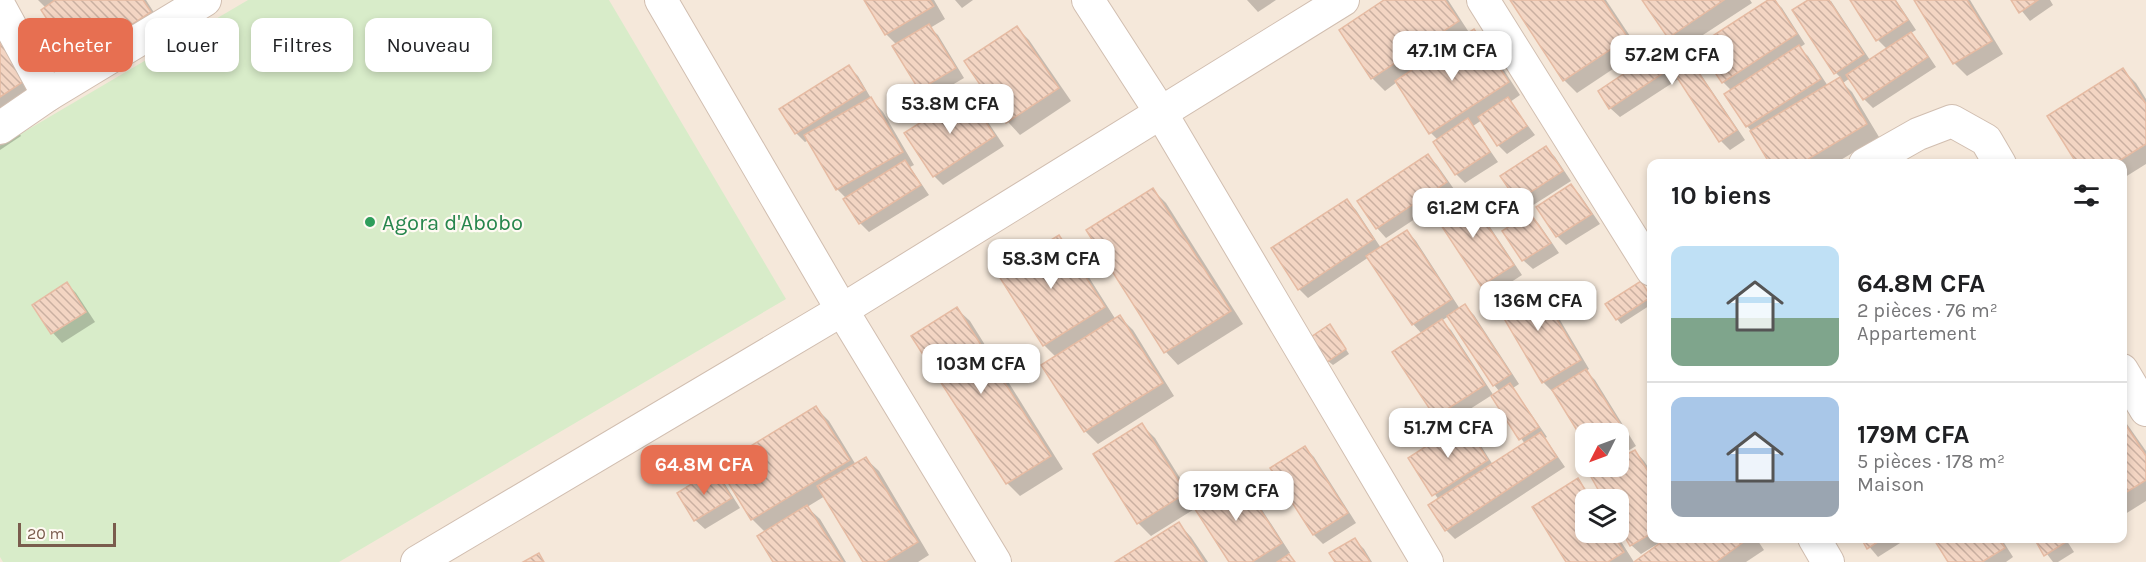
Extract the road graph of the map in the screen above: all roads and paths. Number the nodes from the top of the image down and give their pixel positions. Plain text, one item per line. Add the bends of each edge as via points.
1 (205, 0) edge
2 (661, 0) edge
3 (1088, 0) edge
4 (1343, 0) edge
5 (1484, 0) edge
6 (0, 7) edge
7 (48, 95) junction
8 (1161, 113) junction
9 (0, 128) edge
10 (1874, 159) edge
11 (1997, 159) edge
12 (1647, 262) edge
13 (842, 310) junction
14 (2127, 378) edge
15 (2146, 410) edge
16 (1817, 543) edge
17 (417, 562) edge
18 (995, 562) edge
19 (1427, 562) edge
20 (1828, 562) edge

1 - 7 street
2 - 13 street
3 - 8 street
4 - 8 street
5 - 12 street
6 - 7 street
7 - 9 street
8 - 13 street
8 - 19 street
10 - 11 street via 1918,134 1952,121 1986,140
13 - 17 street
13 - 18 street
14 - 15 street
16 - 20 street

